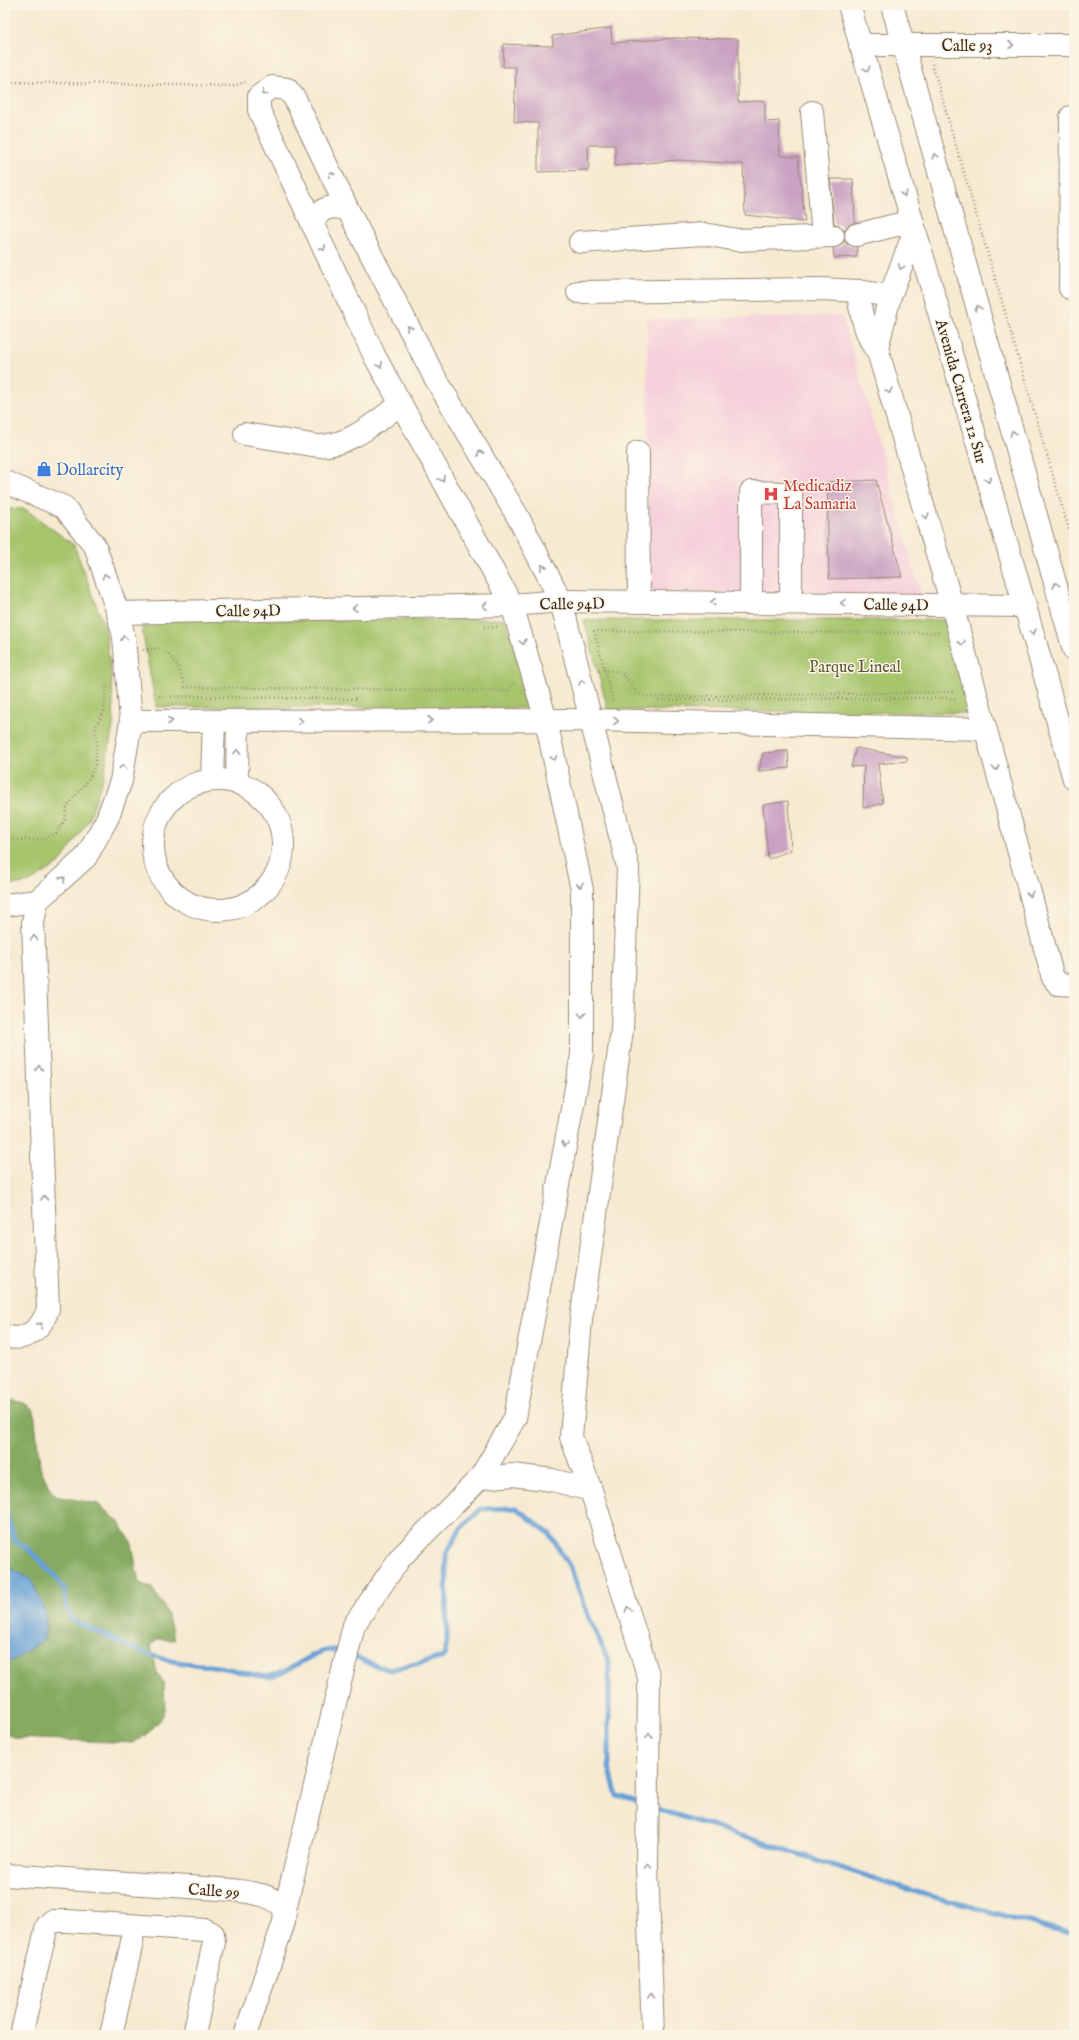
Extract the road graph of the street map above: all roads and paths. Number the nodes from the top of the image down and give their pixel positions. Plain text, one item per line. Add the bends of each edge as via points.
1 (848, 5) edge
2 (892, 5) edge
3 (860, 45) junction
4 (904, 45) junction
5 (926, 45) junction
6 (1074, 45) edge
7 (5, 82) edge
8 (272, 87) junction
9 (812, 112) dead end
10 (1074, 117) edge
11 (348, 210) junction
12 (312, 224) junction
13 (914, 225) junction
14 (856, 234) dead end
15 (580, 242) dead end
16 (1070, 288) dead end
17 (578, 292) dead end
18 (858, 292) junction
19 (890, 296) junction
20 (877, 348) junction
21 (401, 404) junction
22 (245, 434) dead end
23 (638, 452) dead end
24 (5, 477) edge
25 (5, 482) edge
26 (1074, 547) edge
27 (561, 601) junction
28 (638, 602) junction
29 (751, 602) junction
30 (791, 602) junction
31 (512, 605) junction
32 (952, 605) junction
33 (1025, 606) junction
34 (118, 612) junction
35 (481, 627) dead end
36 (504, 627) dead end
37 (943, 633) dead end
38 (1074, 650) edge
39 (126, 654) junction
40 (603, 671) junction
41 (107, 679) dead end
42 (516, 679) dead end
43 (958, 692) dead end
44 (159, 696) dead end
45 (959, 698) dead end
46 (366, 699) dead end
47 (644, 700) dead end
48 (620, 701) dead end
49 (546, 720) junction
50 (592, 720) junction
51 (132, 721) junction
52 (214, 721) junction
53 (238, 721) junction
54 (985, 729) junction
55 (212, 779) junction
56 (1074, 779) edge
57 (237, 782) junction
58 (5, 840) edge
59 (37, 901) junction
60 (5, 905) edge
61 (1074, 985) edge
62 (5, 1336) edge
63 (480, 1478) junction
64 (591, 1490) junction
65 (5, 1874) edge
66 (285, 1909) junction
67 (133, 1926) junction
68 (21, 2035) edge
69 (111, 2035) edge
70 (194, 2035) edge
71 (245, 2035) edge
72 (653, 2035) edge

1 - 3 street, Avenida Carrera 12 Sur
2 - 4 street
3 - 4 street, Calle 93
3 -> 13 street, Avenida Carrera 12 Sur
4 - 5 street, Calle 93
38 -> 4 street
5 -> 6 street, Calle 93
5 - 26 path
7 - 8 path via 233,86 257,78
11 -> 8 street via 295,99 287,89
8 -> 12 street via 259,96 259,110
9 - 15 street via 828,236 737,240 704,234
10 - 16 street via 1071,117
11 - 12 street via 338,206 327,208 317,214
27 -> 11 street via 518,517 434,376
12 -> 21 street via 375,357
13 - 14 street
13 -> 19 street
13 -> 33 street, Avenida Carrera 12 Sur
17 - 18 street
18 - 19 street
18 - 20 street via 866,333
19 - 20 street
20 -> 32 street
21 - 22 street via 352,438 329,446
21 -> 31 street
23 - 28 street
24 - 25 street
34 -> 25 street via 95,546 64,507
27 - 28 street, Calle 94D
27 - 31 street, Calle 94D
50 -> 27 street
29 -> 28 street, Calle 94D
29 - 30 street, Calle 94D
29 - 30 street via 751,492 791,493
32 -> 30 street, Calle 94D
31 -> 34 street, Calle 94D
31 -> 49 street
32 - 33 street, Calle 94D
32 -> 54 street
33 -> 56 street, Avenida Carrera 12 Sur
39 -> 34 street
35 - 36 path
37 - 40 path via 594,631
39 - 42 path via 160,648 172,657 179,668 185,687 508,691
39 - 51 street
40 - 43 path via 618,671 628,678 637,694 652,697
40 - 48 path via 612,701
41 - 58 path via 104,712 95,727 95,765 90,777 67,807 65,820 56,833 44,839
44 - 46 path
45 - 47 path
49 - 50 street
53 -> 49 street
49 -> 63 street via 582,890 582,1055 515,1418
50 -> 54 street
50 - 64 street via 628,867 622,1030 581,1320 571,1437
51 -> 52 street
59 -> 51 street via 86,857 107,819 121,780
52 - 53 street
52 - 55 street
57 -> 53 street
54 -> 61 street via 1053,978 1058,984
55 - 57 street
55 - 57 street via 186,788 165,806 154,831 154,859 165,884 185,903 211,911 239,908 262,894 278,872 284,844 278,818 261,796
59 - 60 street
62 -> 59 street via 21,1337 34,1332 44,1321 48,1309 33,923
63 - 64 street via 513,1475 552,1480
63 - 66 street via 400,1558 354,1624
72 -> 64 street via 647,1865 649,1678
65 - 66 street, Calle 99 via 234,1890 278,1900
66 - 71 street via 280,1936
67 - 68 street via 52,1921 47,1926
67 - 69 street via 132,1942
67 - 70 street via 205,1930 213,1934 214,1942

